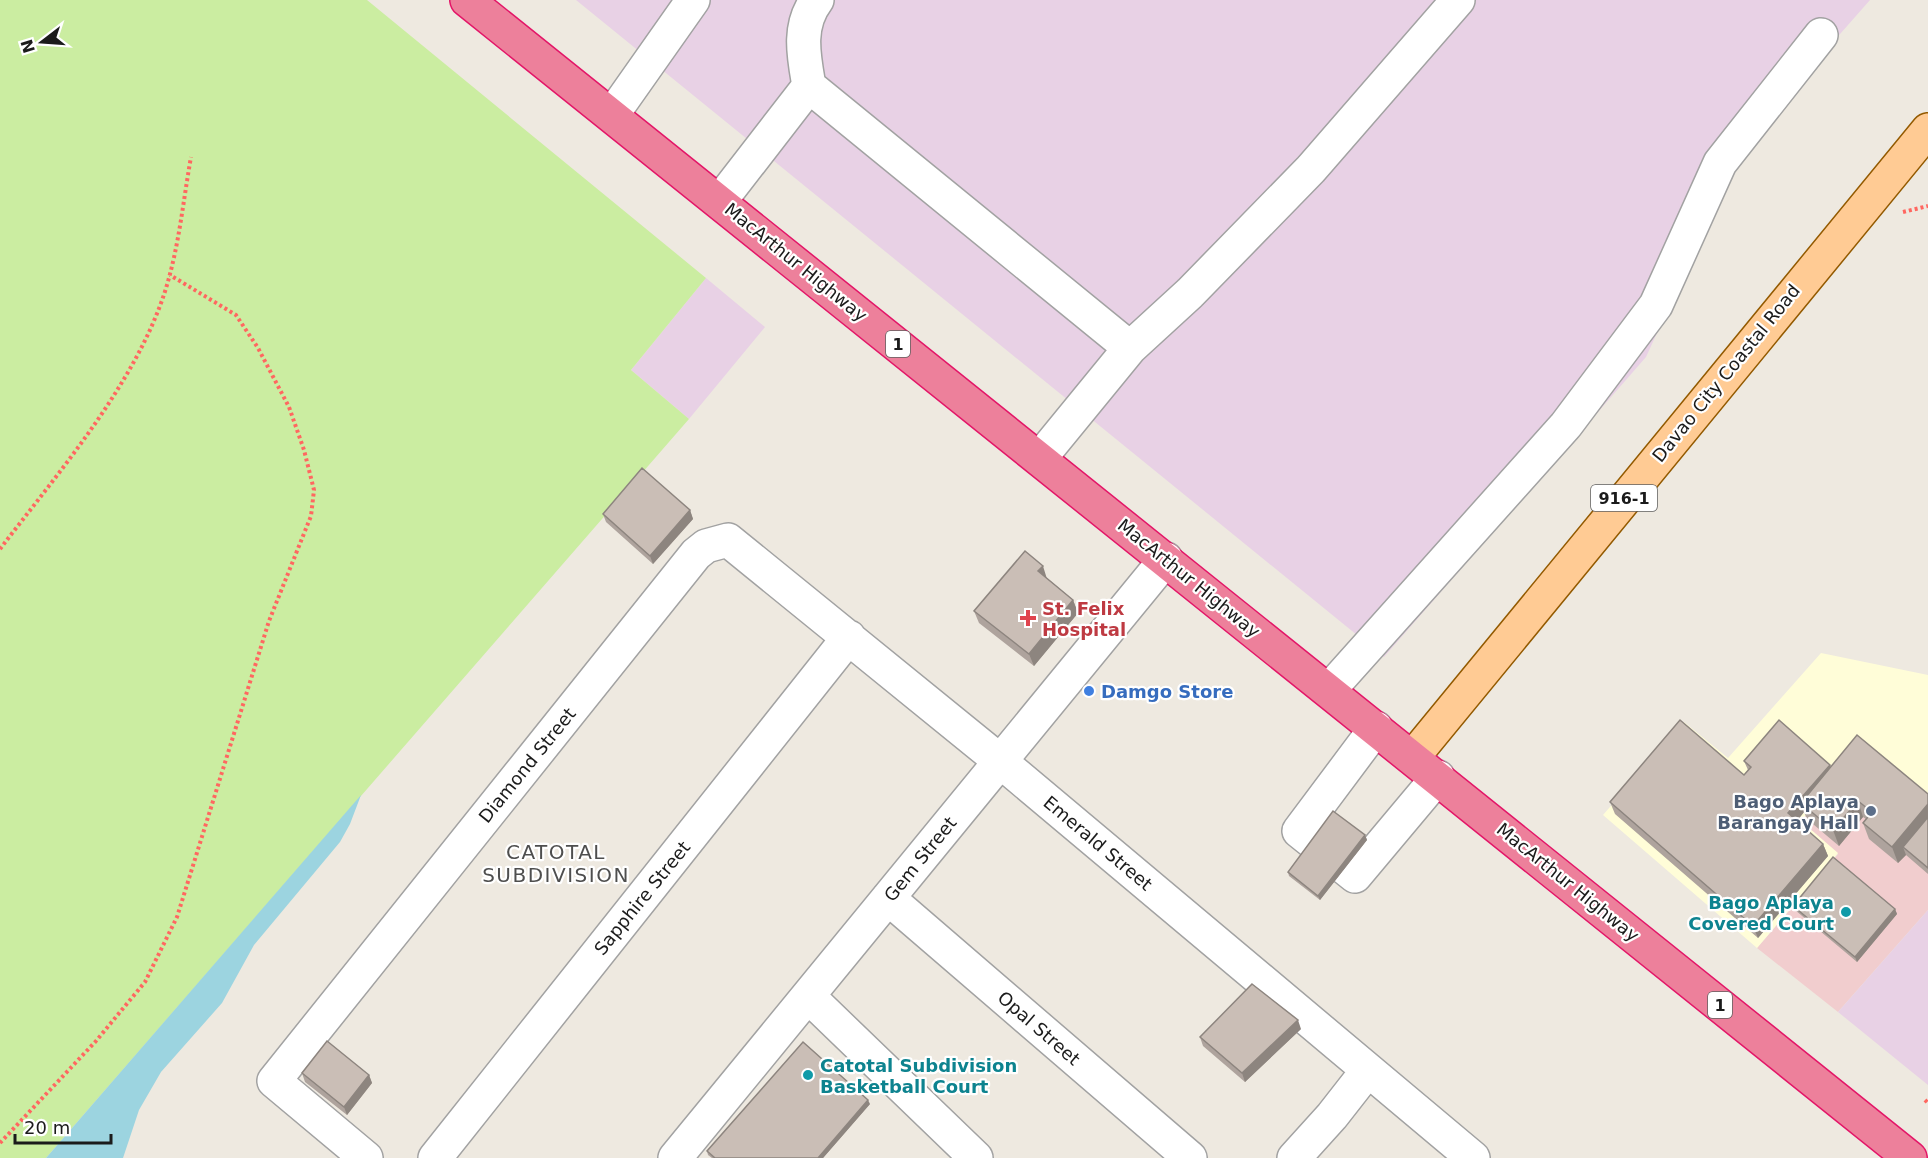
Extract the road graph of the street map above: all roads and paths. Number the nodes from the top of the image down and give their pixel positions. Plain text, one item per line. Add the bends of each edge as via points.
1 (467, 0) edge
2 (693, 0) edge
3 (817, 0) edge
4 (1458, 0) edge
5 (1821, 35) dead end
6 (809, 86) junction
7 (612, 115) junction
8 (1928, 130) edge
9 (191, 157) dead end
10 (720, 201) junction
11 (1928, 206) edge
12 (1922, 209) dead end
13 (170, 275) junction
14 (1130, 348) junction
15 (1040, 458) junction
16 (718, 541) joint
17 (0, 549) edge
18 (1166, 560) junction
19 (849, 637) junction
20 (1329, 690) junction
21 (1376, 728) junction
22 (1000, 761) junction
23 (1425, 767) junction
24 (1314, 843) edge
25 (1345, 868) edge
26 (888, 898) junction
27 (808, 996) junction
28 (1368, 1070) junction
29 (0, 1143) edge
30 (366, 1158) edge
31 (435, 1158) edge
32 (675, 1158) edge
33 (975, 1158) edge
34 (1190, 1158) edge
35 (1294, 1158) edge
36 (1473, 1158) edge
37 (1910, 1158) edge

1 - 7 highway, MacArthur Highway / 1
2 - 7 street
3 - 6 street via 803,32
4 - 14 street via 1311,169 1190,293
5 - 20 street via 1720,164 1656,305 1580,406
6 - 10 street
6 - 14 street
7 - 10 highway, MacArthur Highway / 1
8 - 23 main road, Davao City Coastal Road / 916-1
9 - 13 path
10 - 15 highway, MacArthur Highway / 1
11 - 12 path
13 - 17 path via 121,386
13 - 29 path via 236,315 258,348 290,407 304,450 314,490 311,516 269,621 177,917 144,982 96,1041
14 - 15 street
15 - 18 highway, MacArthur Highway / 1
16 - 19 street, Emerald Street via 728,540 739,546
16 - 30 street, Diamond Street via 696,554 274,1081
18 - 20 highway, MacArthur Highway / 1
18 - 22 street, Gem Street
19 - 22 street, Emerald Street
19 - 31 street, Sapphire Street
20 - 21 highway, MacArthur Highway / 1
21 - 23 highway, MacArthur Highway / 1
21 - 24 street via 1299,831
22 - 26 street, Gem Street
22 - 28 street, Emerald Street
23 - 25 street via 1355,876
23 - 37 highway, MacArthur Highway / 1
26 - 27 street, Gem Street
26 - 34 street, Opal Street
27 - 32 street, Gem Street
27 - 33 street
28 - 35 street
28 - 36 street, Emerald Street

